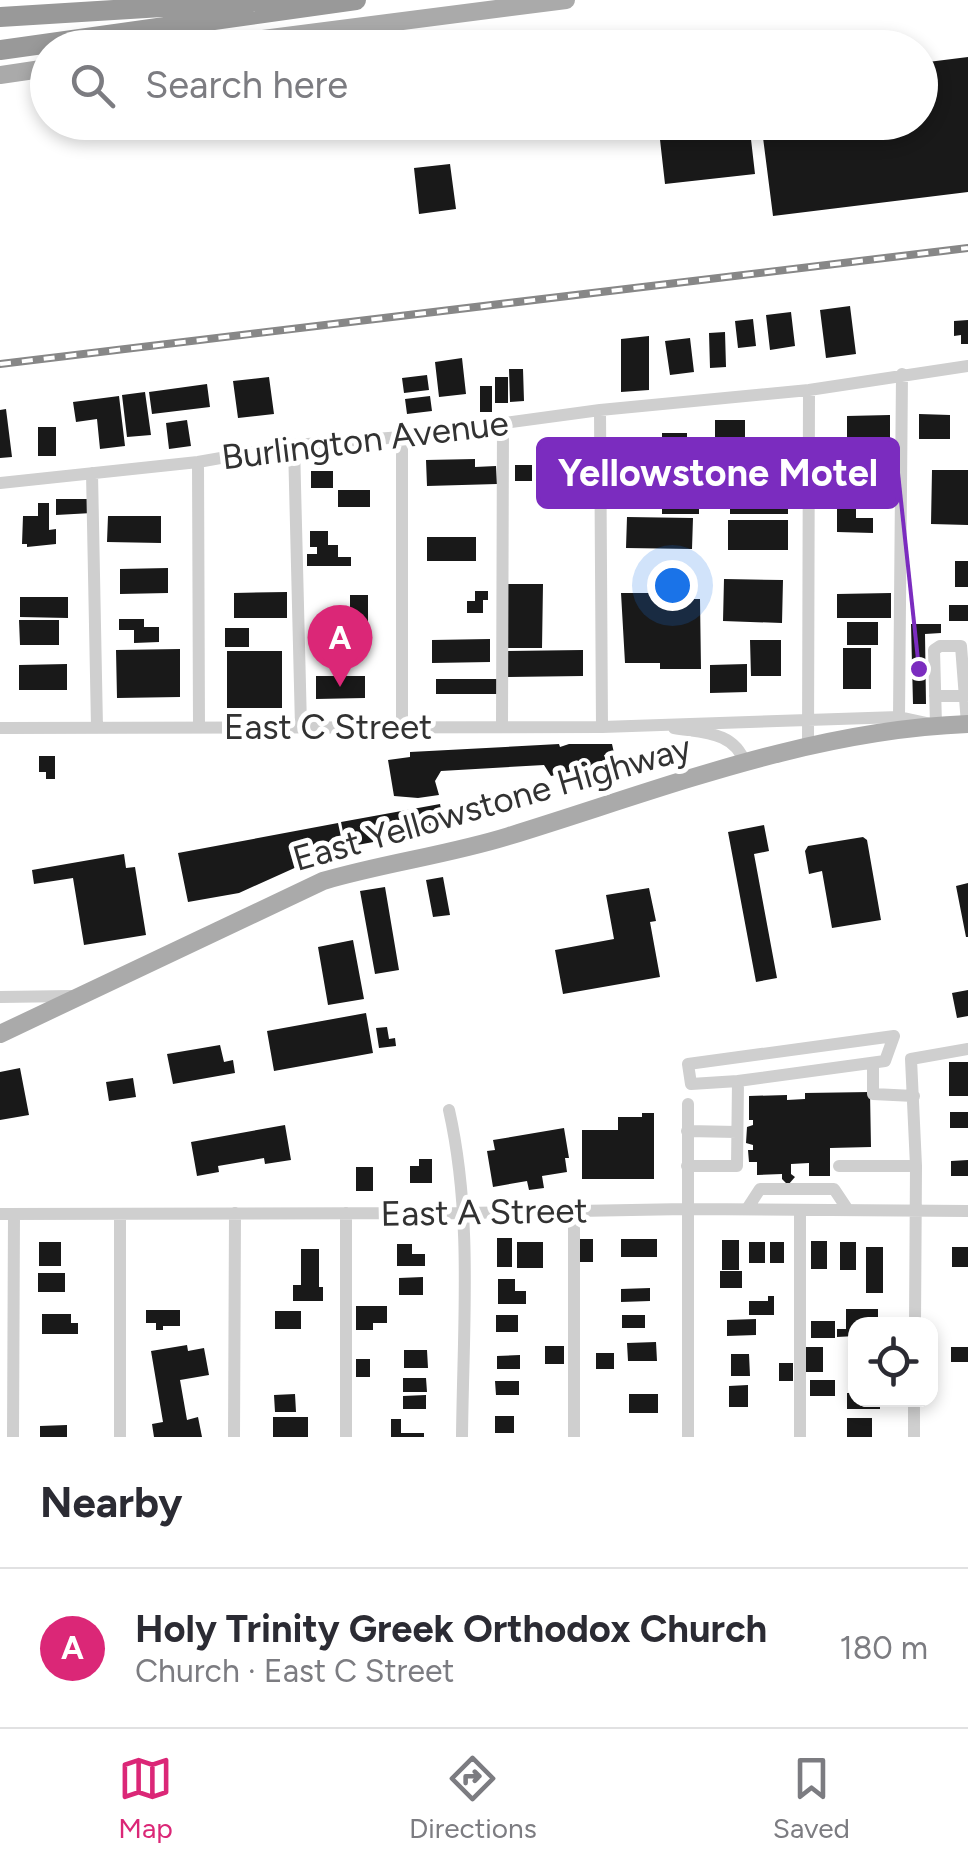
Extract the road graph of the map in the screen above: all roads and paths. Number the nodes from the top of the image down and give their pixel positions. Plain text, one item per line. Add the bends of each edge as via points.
1 (276, 0) edge
2 (356, 0) edge
3 (566, 0) edge
4 (0, 17) edge
5 (151, 30) edge
6 (333, 30) edge
7 (30, 46) edge
8 (0, 50) edge
9 (30, 71) edge
10 (0, 75) edge
11 (968, 366) edge
12 (902, 374) junction
13 (809, 390) junction
14 (600, 410) junction
15 (503, 422) junction
16 (402, 436) junction
17 (294, 445) junction
18 (198, 462) junction
19 (92, 473) junction
20 (0, 483) edge
21 (935, 696) junction
22 (966, 696) junction
23 (899, 717) junction
24 (807, 720) junction
25 (968, 724) edge
26 (656, 725) junction
27 (200, 726) junction
28 (301, 726) junction
29 (502, 726) junction
30 (936, 726) junction
31 (96, 727) junction
32 (602, 727) junction
33 (0, 728) edge
34 (402, 728) junction
35 (808, 745) junction
36 (745, 762) junction
37 (77, 996) junction
38 (0, 997) edge
39 (0, 1034) edge
40 (968, 1049) edge
41 (873, 1063) junction
42 (738, 1081) junction
43 (914, 1096) junction
44 (688, 1104) dead end
45 (449, 1110) dead end
46 (688, 1131) junction
47 (738, 1132) junction
48 (687, 1166) junction
49 (839, 1166) dead end
50 (916, 1166) junction
51 (686, 1209) junction
52 (747, 1209) junction
53 (800, 1210) junction
54 (848, 1210) junction
55 (574, 1211) junction
56 (916, 1211) junction
57 (968, 1211) edge
58 (235, 1213) junction
59 (346, 1213) junction
60 (463, 1213) junction
61 (7, 1214) edge
62 (120, 1214) junction
63 (915, 1317) edge
64 (914, 1407) edge
65 (13, 1437) edge
66 (120, 1437) edge
67 (234, 1437) edge
68 (346, 1437) edge
69 (462, 1437) edge
70 (574, 1437) edge
71 (688, 1437) edge
72 (800, 1437) edge
73 (914, 1437) edge

1 - 4 highway
2 - 5 highway
3 - 6 main road
7 - 8 highway
9 - 10 main road
11 - 12 street, Burlington Avenue
12 - 13 street, Burlington Avenue
12 - 23 street
13 - 14 street, Burlington Avenue
13 - 24 street
14 - 15 street, Burlington Avenue
14 - 32 street
15 - 16 street, Burlington Avenue
15 - 29 street
16 - 17 street, Burlington Avenue
16 - 34 street
17 - 18 street, Burlington Avenue
17 - 28 street
18 - 19 street, Burlington Avenue
18 - 27 street
19 - 20 street, Burlington Avenue
19 - 31 street
21 - 22 street
21 - 22 street via 934,650 940,646 961,646
21 - 30 street
22 - 25 street
23 - 24 street, East C Street
23 - 30 street, East C Street
24 - 26 street, East C Street
24 - 35 street
25 - 30 main road, East Yellowstone Highway
26 - 32 street, East C Street
26 - 36 street, East C Street via 723,737 740,748
27 - 28 street, East C Street
27 - 31 street, East C Street
28 - 34 street, East C Street
29 - 32 street, East C Street
29 - 34 street, East C Street
30 - 35 main road, East Yellowstone Highway
31 - 33 street, East C Street
35 - 36 main road, East Yellowstone Highway
36 - 37 main road, East Yellowstone Highway via 502,838 323,881
37 - 38 street
37 - 39 main road, East Yellowstone Highway
40 - 43 street via 911,1059
41 - 42 street
41 - 42 street via 885,1061 894,1036 688,1064 690,1084
41 - 43 street via 873,1094
42 - 47 street
43 - 50 street
44 - 46 street
45 - 60 street
46 - 47 street
46 - 48 street
47 - 48 street via 737,1166
48 - 51 street
49 - 50 street
50 - 56 street
51 - 52 street, East A Street
51 - 55 street, East A Street
51 - 71 street
52 - 53 street, East A Street
52 - 54 street via 760,1189 834,1189
53 - 54 street, East A Street
53 - 72 street
54 - 56 street, East A Street
55 - 60 street, East A Street
55 - 70 street
56 - 57 street, East A Street
56 - 63 street
58 - 59 street, East A Street
58 - 62 street, East A Street
58 - 67 street
59 - 60 street, East A Street
59 - 68 street
60 - 69 street
61 - 62 street, East A Street
61 - 65 street
62 - 66 street
64 - 73 street

